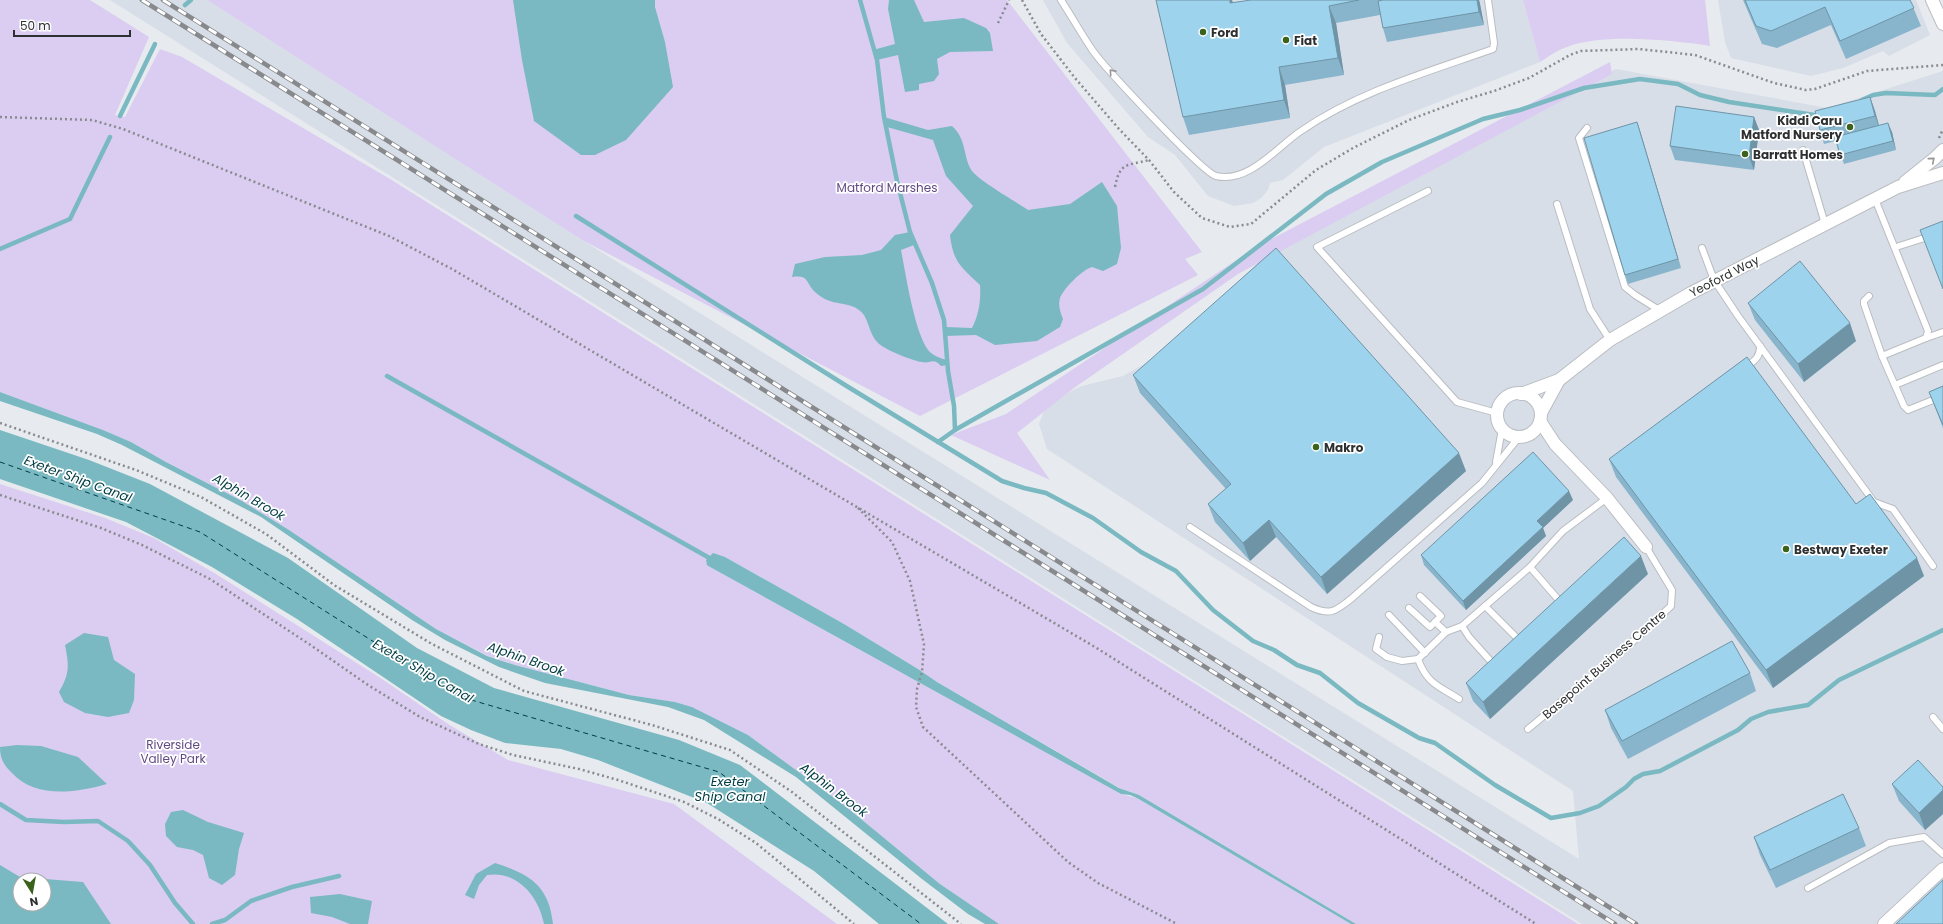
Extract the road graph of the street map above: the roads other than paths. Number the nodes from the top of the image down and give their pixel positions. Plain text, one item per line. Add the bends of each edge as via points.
1 (1061, 0) edge
2 (1488, 0) edge
3 (1932, 0) edge
4 (1943, 24) edge
5 (1587, 128) dead end
6 (1803, 150) dead end
7 (1943, 150) edge
8 (1943, 173) edge
9 (1898, 187) junction
10 (1428, 191) dead end
11 (1875, 199) junction
12 (1557, 204) dead end
13 (1825, 224) junction
14 (1943, 232) edge
15 (1896, 247) junction
16 (1702, 248) dead end
17 (1714, 280) junction
18 (1869, 296) dead end
19 (1659, 310) junction
20 (1943, 332) edge
21 (1926, 338) junction
22 (1610, 340) junction
23 (1760, 346) junction
24 (1882, 356) junction
25 (1943, 365) edge
26 (1738, 373) edge
27 (1559, 380) junction
28 (1895, 385) junction
29 (1521, 394) junction
30 (1943, 396) edge
31 (1498, 413) junction
32 (1540, 417) junction
33 (1502, 429) junction
34 (1523, 436) junction
35 (1555, 444) junction
36 (1496, 462) junction
37 (1607, 498) junction
38 (1190, 527) dead end
39 (1646, 547) joint
40 (1933, 566) dead end
41 (1530, 567) junction
42 (1420, 596) dead end
43 (1485, 606) junction
44 (1409, 608) dead end
45 (1565, 608) edge
46 (1389, 615) dead end
47 (1435, 622) junction
48 (1462, 626) junction
49 (1446, 632) junction
50 (1379, 637) dead end
51 (1526, 646) edge
52 (1425, 653) junction
53 (1418, 659) junction
54 (1498, 670) edge
55 (1459, 699) dead end
56 (1933, 717) dead end
57 (1528, 729) dead end
58 (1943, 729) edge
59 (1943, 854) edge
60 (1943, 869) edge
61 (1808, 888) dead end
62 (1884, 924) edge

2 -> 1 lane via 1493,49 1404,79 1342,107 1300,131 1272,155 1246,172 1231,176 1216,176 1204,168 1138,101 1094,52
3 - 4 street
5 - 19 lane via 1579,138 1625,286 1634,295
6 - 13 lane
9 -> 7 street, Yeoford Way
8 - 9 street, Yeoford Way
9 - 11 street, Yeoford Way
10 - 31 lane via 1317,247 1457,402
11 - 13 street, Yeoford Way
11 - 15 lane
12 - 22 lane via 1590,309
13 - 17 street, Yeoford Way
14 - 15 lane
15 - 21 lane via 1928,332
16 - 17 lane
17 - 19 street, Yeoford Way
17 - 23 lane
18 - 24 lane via 1864,304
19 - 22 street, Yeoford Way
20 - 21 lane
21 - 24 lane
22 - 27 street, Yeoford Way
23 - 26 lane via 1760,354
23 - 40 lane via 1874,502 1893,509
24 - 28 lane
25 - 28 lane
27 - 29 street
27 - 32 street
28 - 30 lane via 1908,410
29 - 31 street via 1508,396 1499,406
29 - 32 street via 1534,400
31 - 33 street via 1497,418
32 - 34 street via 1534,432
32 - 35 street
33 - 34 street via 1512,436
33 - 36 lane
34 - 35 street via 1542,437
34 - 36 lane
35 - 37 street, Basepoint Business Centre
36 - 38 lane via 1482,483 1351,599 1337,610 1324,613 1311,608
37 - 39 street, Basepoint Business Centre
37 - 41 lane via 1562,531
39 - 57 lane, Basepoint Business Centre via 1672,590 1671,606 1628,646
41 - 43 lane
41 - 45 lane
42 - 47 lane via 1441,616
43 - 48 lane
43 - 51 lane
44 - 47 lane via 1430,627
46 - 52 lane
47 - 49 lane
48 - 49 lane
48 - 54 lane
49 - 52 lane
50 - 53 lane via 1376,649 1387,657 1402,661
52 - 53 lane
53 - 55 lane via 1429,680
56 - 58 lane
59 - 61 lane via 1924,837 1889,843
60 - 62 street

